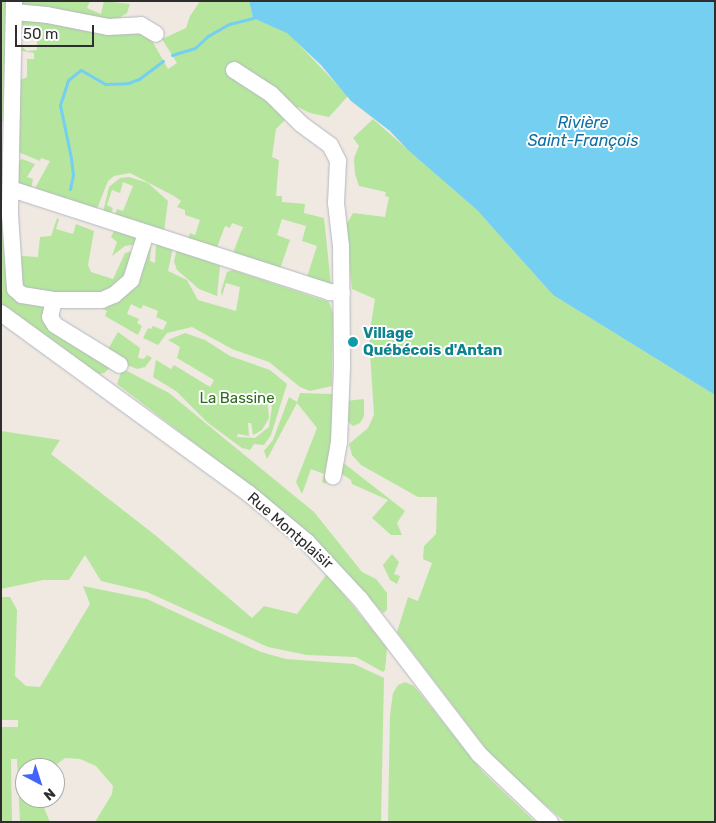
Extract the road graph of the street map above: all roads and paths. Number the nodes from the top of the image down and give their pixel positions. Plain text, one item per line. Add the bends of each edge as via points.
1 (14, 7) edge
2 (156, 34) dead end
3 (234, 70) dead end
4 (11, 189) junction
5 (146, 233) junction
6 (342, 293) junction
7 (54, 300) junction
8 (1, 313) edge
9 (120, 365) dead end
10 (333, 476) dead end
11 (550, 822) edge

1 - 2 street via 108,27 141,25
1 - 4 street
3 - 6 street via 271,94 336,153
4 - 5 street
4 - 7 street via 15,289 22,295
5 - 6 street via 329,292
5 - 7 street via 125,287 102,300
6 - 10 street via 342,367
7 - 9 street via 50,317 55,325
8 - 11 street, Rue Montplaisir via 248,494 307,542 360,599 479,754

